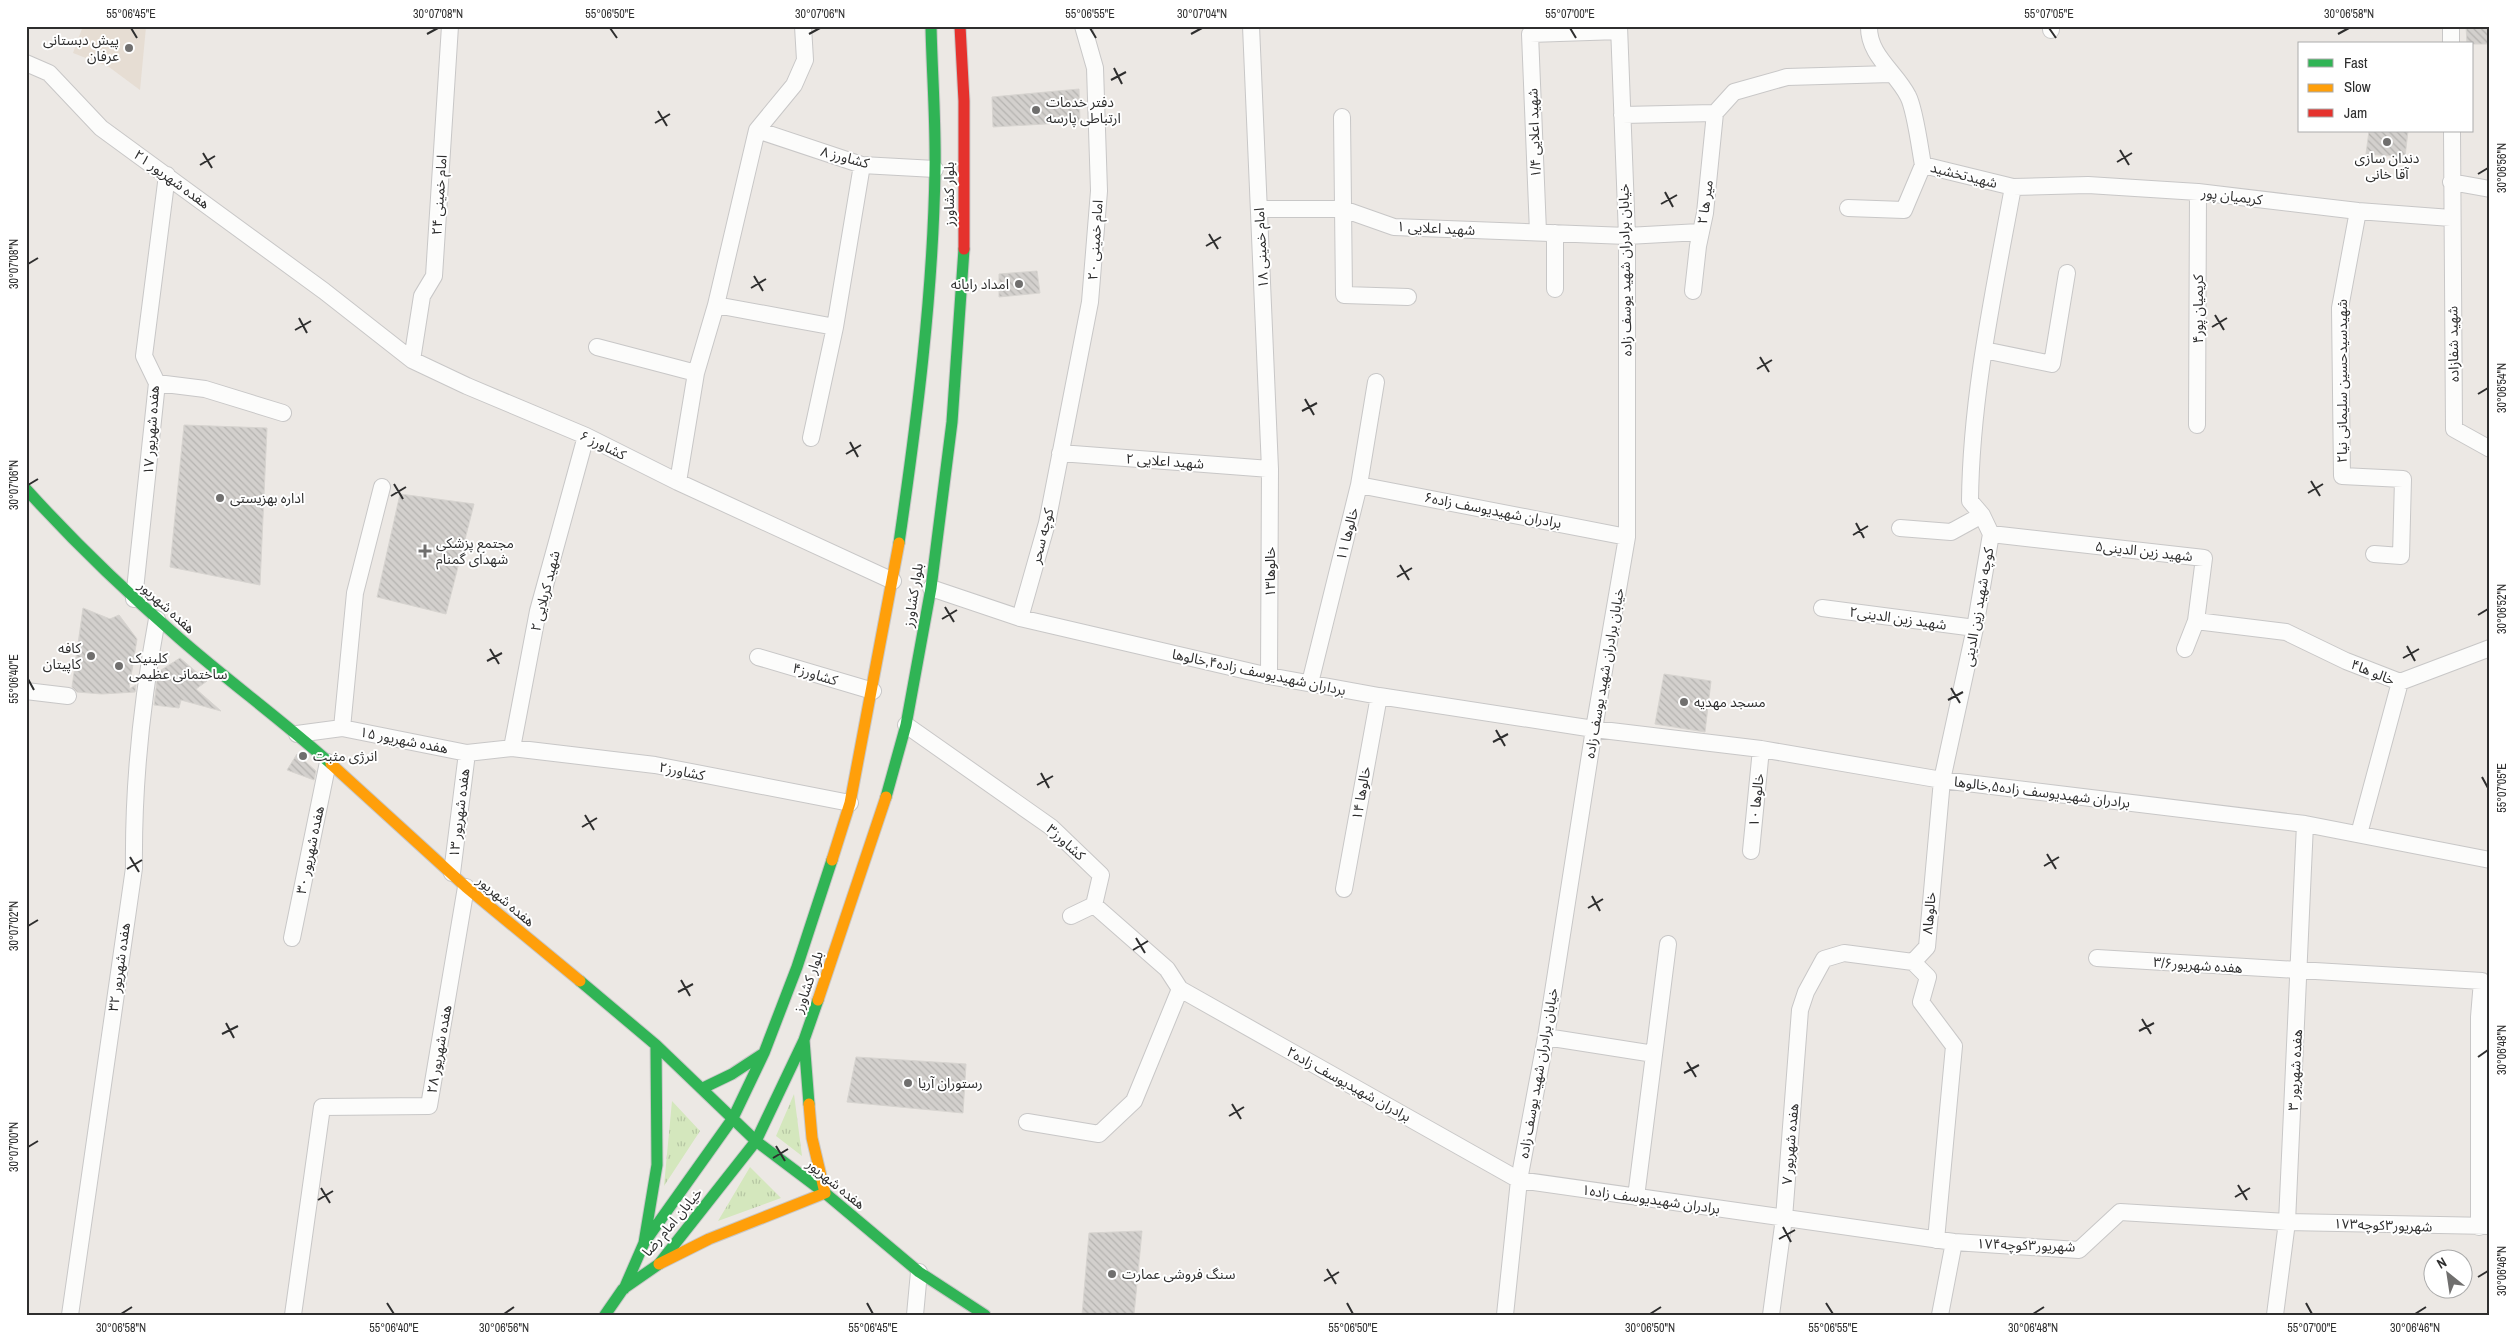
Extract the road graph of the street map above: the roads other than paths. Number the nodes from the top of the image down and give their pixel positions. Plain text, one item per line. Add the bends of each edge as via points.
1 (450, 26) edge
2 (803, 26) edge
3 (932, 26) edge
4 (960, 26) edge
5 (1083, 26) edge
6 (1252, 26) edge
7 (1868, 26) edge
8 (2451, 26) edge
9 (1619, 28) edge
10 (2451, 42) edge
11 (26, 63) edge
12 (1891, 74) junction
13 (1714, 113) junction
14 (1622, 115) junction
15 (1342, 117) dead end
16 (757, 130) junction
17 (2452, 132) edge
18 (862, 165) junction
19 (1923, 165) junction
20 (935, 169) junction
21 (167, 175) junction
22 (2451, 182) junction
23 (2013, 187) junction
24 (2490, 189) edge
25 (2198, 192) junction
26 (1848, 208) dead end
27 (1260, 209) junction
28 (1343, 209) junction
29 (2358, 212) junction
30 (2452, 218) junction
31 (1700, 232) junction
32 (1546, 233) junction
33 (1626, 236) junction
34 (2067, 273) dead end
35 (1555, 288) dead end
36 (324, 291) joint
37 (1693, 291) dead end
38 (1408, 297) dead end
39 (716, 305) junction
40 (835, 327) junction
41 (597, 347) dead end
42 (1984, 350) junction
43 (412, 360) junction
44 (696, 373) junction
45 (1376, 382) dead end
46 (157, 384) junction
47 (283, 413) dead end
48 (2197, 425) dead end
49 (586, 436) junction
50 (811, 438) dead end
51 (2490, 449) edge
52 (1060, 453) junction
53 (1270, 469) junction
54 (678, 482) junction
55 (1359, 485) junction
56 (382, 487) dead end
57 (26, 489) edge
58 (1982, 515) junction
59 (1900, 528) dead end
60 (1991, 534) junction
61 (1627, 537) junction
62 (2374, 554) dead end
63 (893, 582) junction
64 (930, 588) junction
65 (134, 598) junction
66 (1822, 608) dead end
67 (1020, 618) junction
68 (157, 619) junction
69 (2196, 621) junction
70 (1975, 628) junction
71 (2490, 648) edge
72 (2185, 649) dead end
73 (758, 657) dead end
74 (1269, 676) junction
75 (2400, 682) junction
76 (1310, 683) junction
77 (26, 691) edge
78 (873, 691) junction
79 (68, 696) dead end
80 (1379, 696) junction
81 (906, 725) junction
82 (342, 728) junction
83 (1594, 729) junction
84 (297, 734) junction
85 (512, 748) junction
86 (1761, 749) junction
87 (467, 753) junction
88 (328, 762) junction
89 (1942, 780) junction
90 (850, 802) junction
91 (2305, 824) junction
92 (2359, 834) junction
93 (1751, 851) dead end
94 (2490, 860) edge
95 (452, 873) junction
96 (466, 887) junction
97 (1344, 889) dead end
98 (1094, 905) junction
99 (1071, 916) dead end
100 (292, 938) dead end
101 (1668, 944) dead end
102 (2097, 958) dead end
103 (1913, 962) junction
104 (2300, 971) junction
105 (1180, 989) junction
106 (2485, 1018) edge
107 (1546, 1037) junction
108 (804, 1040) junction
109 (656, 1045) junction
110 (772, 1050) junction
111 (1654, 1054) junction
112 (796, 1058) junction
113 (703, 1088) junction
114 (733, 1118) junction
115 (1027, 1122) dead end
116 (756, 1141) junction
117 (1519, 1180) junction
118 (824, 1193) junction
119 (1636, 1197) junction
120 (1784, 1218) junction
121 (2287, 1222) junction
122 (2484, 1226) edge
123 (1936, 1240) junction
124 (1954, 1242) junction
125 (644, 1243) junction
126 (660, 1264) junction
127 (919, 1272) junction
128 (623, 1289) junction
129 (70, 1315) edge
130 (293, 1315) edge
131 (605, 1315) edge
132 (915, 1315) edge
133 (985, 1315) edge
134 (1505, 1315) edge
135 (1771, 1315) edge
136 (1940, 1315) edge
137 (2276, 1315) edge

1 - 43 street, امام خمینی ۲۴ via 434,276 422,296
2 - 16 street via 805,60 794,85
3 - 20 main road, بلوار کشاورز
4 - 64 main road, بلوار کشاورز via 964,102 964,262 952,422
5 - 52 street, امام خمینی ۲۰ via 1095,68 1099,191 1090,302
6 - 27 street, امام خمینی ۱۸
7 - 12 street, شهیدتخشید via 1868,39
8 - 10 street
9 - 14 street, خیابان برادران شهید یوسف زاده
9 - 32 street, شهید اعلایی ۱/۴ via 1530,34
11 - 21 street, هفده شهریور ۲۱ via 49,73 101,128
12 - 13 street via 1787,77 1734,92
12 - 19 street, شهیدتخشید via 1908,96
13 - 14 street
13 - 31 street, میر ها ۲
14 - 33 street, خیابان برادران شهید یوسف زاده
15 - 28 street
16 - 18 street, کشاورز ۸
16 - 39 street
17 - 22 street
18 - 20 street, کشاورز ۸
18 - 40 street
19 - 23 street, شهیدتخشید
19 - 26 street via 1904,210
20 - 63 main road, بلوار کشاورز via 931,270 917,418
21 - 36 street, هفده شهریور ۲۱
21 - 46 street, هفده شهریور ۱۷ via 144,356
22 - 24 street
22 - 30 street
23 - 25 street, کریمیان پور via 2088,185
23 - 42 street, کوچه شهید زین الدینی
25 - 29 street, کریمیان پور
25 - 48 street, کریمیان پور۴
27 - 28 street, شهید اعلایی ۱
27 - 53 street, امام خمینی ۱۸
28 - 32 street, شهید اعلایی ۱ via 1394,227
28 - 38 street via 1344,295
29 - 30 street, کریمیان پور
29 - 62 street, شهیدسیدحسین سلیمانی نیا۲ via 2340,308 2342,476 2403,479 2401,556
30 - 51 street, شهید شفازاده via 2454,429
31 - 33 street, شهید اعلایی ۱
31 - 37 street, میر ها ۲
32 - 33 street, شهید اعلایی ۱
32 - 35 street, شهید اعلایی ۱/۴
33 - 61 street, خیابان برادران شهید یوسف زاده
34 - 42 street via 2052,364
36 - 43 street, کشاورز ۶
39 - 40 street
39 - 44 street
40 - 50 street
41 - 44 street
42 - 58 street, کوچه شهید زین الدینی via 1970,456 1970,501
43 - 49 street, کشاورز ۶
44 - 54 street
45 - 55 street, خالوها ۱۱
46 - 47 street via 205,389
46 - 65 street, هفده شهریور ۱۷
49 - 54 street, کشاورز ۶
49 - 85 street, شهید کربلایی ۲ via 538,611
52 - 53 street, شهید اعلایی ۲
52 - 67 street, کوچه سحر via 1047,523
53 - 74 street, خالوها۱۳
54 - 63 street, کشاورز ۶
55 - 61 street, برادران شهیدیوسف زاده۶
55 - 76 street, خالوها ۱۱
56 - 82 street via 355,593
57 - 65 main road, هفده شهریور via 79,547
58 - 59 street via 1951,532
58 - 60 street, کوچه شهید زین الدینی
60 - 69 street, شهید زین الدینی۵ via 2204,558
60 - 70 street, کوچه شهید زین الدینی
61 - 83 street, خیابان برادران شهید یوسف زاده
63 - 78 main road, بلوار کشاورز
64 - 67 street, برداران شهیدیوسف زاده۴,خالوها
64 - 81 main road, بلوار کشاورز
65 - 68 main road, هفده شهریور
66 - 70 street, شهید زین الدینی۲
67 - 74 street, برداران شهیدیوسف زاده۴,خالوها
68 - 84 main road, هفده شهریور
68 - 129 street, هفده شهریور ۳۲ via 142,727 133,833 134,868
69 - 72 street, شهید زین الدینی۵
69 - 75 street, خالو ها۴ via 2286,632
70 - 89 street, کوچه شهید زین الدینی
71 - 75 street
73 - 78 street, کشاورز۴
74 - 76 street, برداران شهیدیوسف زاده۴,خالوها
75 - 92 street, خالو ها۴
76 - 80 street, برداران شهیدیوسف زاده۴,خالوها
77 - 79 street
78 - 90 main road, بلوار کشاورز
80 - 83 street, برداران شهیدیوسف زاده۴,خالوها
80 - 97 street, خالوها ۱۴
81 - 98 street, کشاورز۳ via 1051,827 1094,868 1101,875
81 - 108 main road, بلوار کشاورز via 884,804
82 - 84 street, هفده شهریور ۱۵
82 - 87 street, هفده شهریور ۱۵
83 - 86 street, برادران شهیدیوسف زاده۵,خالوها
83 - 107 street, خیابان برادران شهید یوسف زاده
84 - 88 main road, هفده شهریور
85 - 87 street, هفده شهریور ۱۵
85 - 90 street, کشاورز۲ via 655,765
86 - 89 street, برادران شهیدیوسف زاده۵,خالوها
86 - 93 street, خالوها ۱۰
87 - 95 street, هفده شهریور ۱۳
88 - 95 main road, هفده شهریور
88 - 100 street, هفده شهریور ۳۰
89 - 91 street, برادران شهیدیوسف زاده۵,خالوها
89 - 103 street, خالوها۸ via 1926,947
90 - 110 main road, بلوار کشاورز
91 - 92 street, برادران شهیدیوسف زاده۵,خالوها
91 - 104 street, هفده شهریور ۳
92 - 94 street, برادران شهیدیوسف زاده۵,خالوها
95 - 96 main road, هفده شهریور
96 - 109 main road, هفده شهریور
96 - 130 street, هفده شهریور ۲۸ via 429,1106 322,1107
98 - 99 street
98 - 105 street via 1167,969
101 - 111 street
102 - 104 street, هفده شهریور۳/۶
103 - 120 street, هفده شهریور ۷ via 1844,953 1824,959 1814,976 1800,1010
103 - 123 street via 1928,977 1921,1002 1954,1046
104 - 106 street, هفده شهریور۳/۶ via 2482,981
104 - 121 street, هفده شهریور ۳
105 - 115 street via 1134,1101 1099,1134
105 - 117 street, برادران شهیدیوسف زاده۲
106 - 122 street
107 - 111 street
107 - 117 street, خیابان برادران شهید یوسف زاده
108 - 112 main road, بلوار کشاورز
108 - 118 main road via 812,1138
109 - 113 main road, هفده شهریور
109 - 125 main road via 657,1165
110 - 112 main road
110 - 113 main road
110 - 114 main road, بلوار کشاورز
111 - 119 street
112 - 116 main road, بلوار کشاورز
113 - 114 main road, هفده شهریور
114 - 116 main road, هفده شهریور
114 - 125 main road, بلوار کشاورز
116 - 118 main road, هفده شهریور
116 - 126 main road, خیابان امام رضا
117 - 119 street, برادران شهیدیوسف زاده۱
117 - 134 street, خیابان برادران شهید یوسف زاده
118 - 126 main road via 709,1239
118 - 127 main road, هفده شهریور
119 - 120 street, برادران شهیدیوسف زاده۱
120 - 123 street, ۱۷شهریور۳کوچه۴
120 - 135 street, هفده شهریور ۷
121 - 122 street, ۱۷شهریور۳کوچه۳
121 - 124 street, ۱۷شهریور۳کوچه۴ via 2120,1212 2079,1250
121 - 137 street, هفده شهریور ۳
123 - 124 street, ۱۷شهریور۳کوچه۴
124 - 136 street
125 - 128 main road
126 - 128 main road, خیابان امام رضا
127 - 132 street
127 - 133 main road, هفده شهریور
128 - 131 main road, خیابان امام رضا

